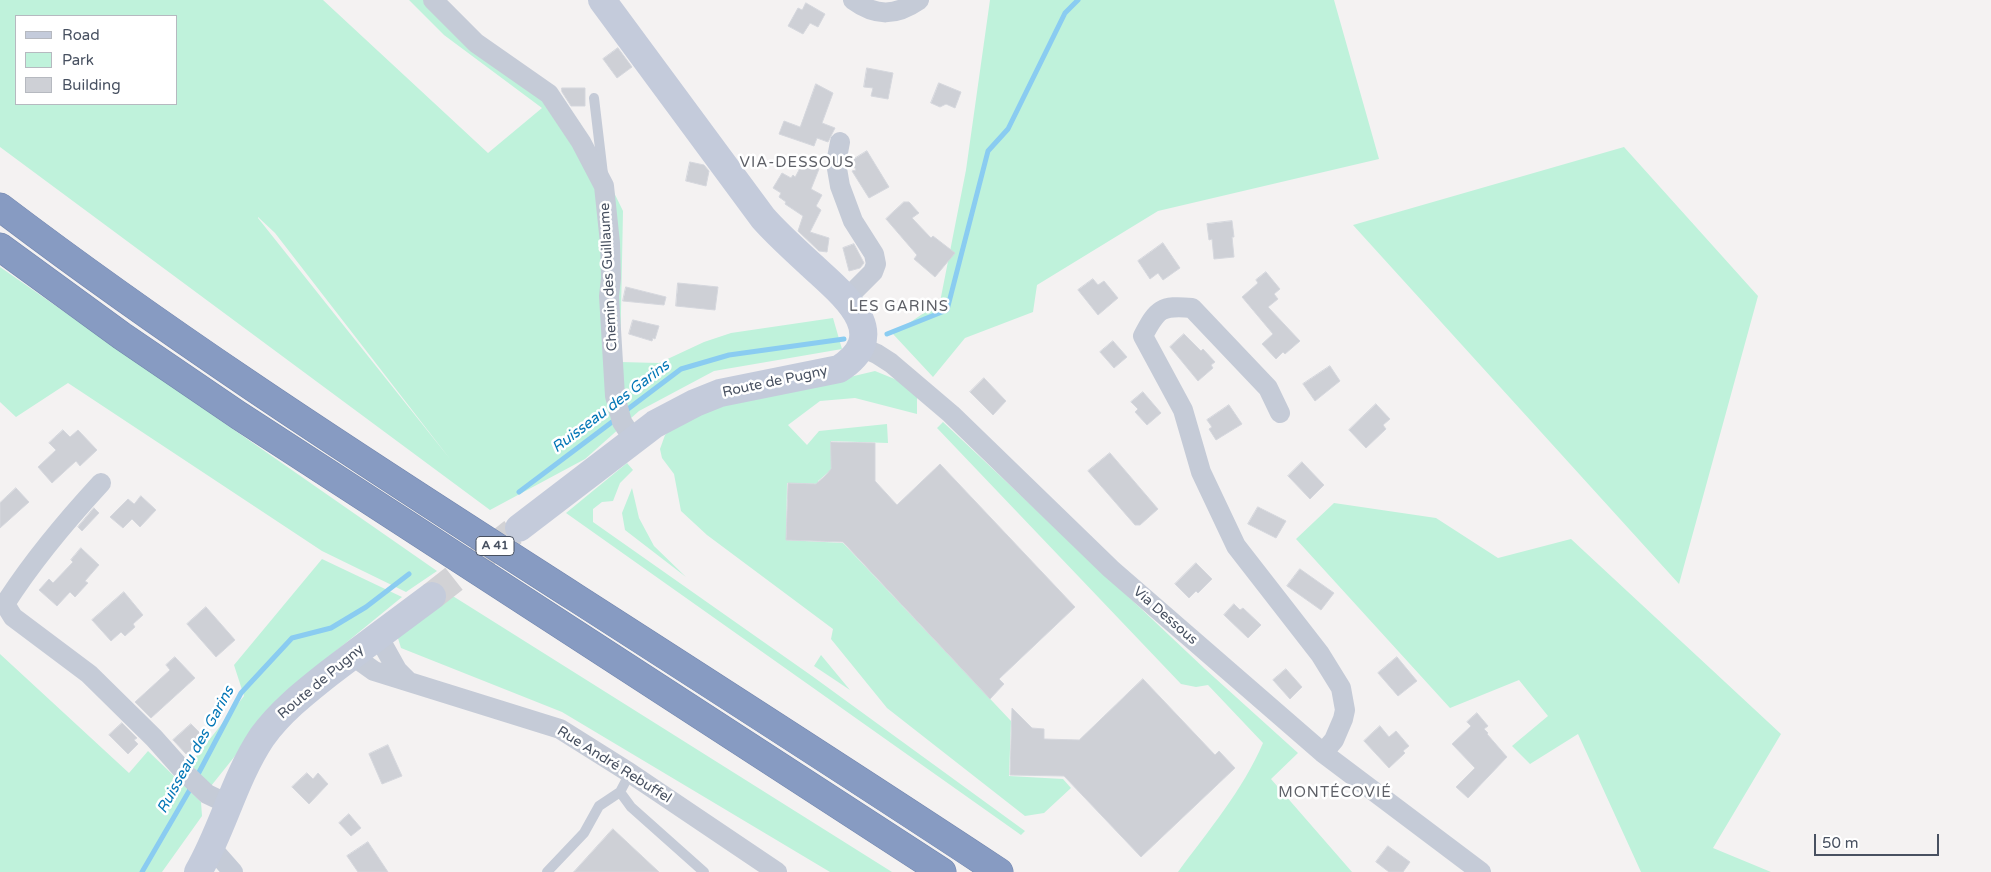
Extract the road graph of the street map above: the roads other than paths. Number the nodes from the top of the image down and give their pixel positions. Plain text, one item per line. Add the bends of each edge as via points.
1 (433, 0) edge
2 (602, 0) edge
3 (853, 0) edge
4 (919, 0) edge
5 (594, 98) dead end
6 (840, 142) dead end
7 (604, 186) junction
8 (0, 207) edge
9 (0, 247) edge
10 (847, 298) junction
11 (861, 347) junction
12 (1280, 413) dead end
13 (624, 422) junction
14 (101, 483) dead end
15 (519, 528) tunnel mouth
16 (432, 596) tunnel mouth
17 (378, 636) junction
18 (354, 654) junction
19 (408, 681) junction
20 (1323, 754) junction
21 (630, 773) junction
22 (620, 792) junction
23 (218, 799) junction
24 (211, 847) junction
25 (198, 872) edge
26 (233, 872) edge
27 (547, 872) edge
28 (704, 872) edge
29 (777, 872) edge
30 (942, 872) edge
31 (999, 872) edge
32 (1480, 872) edge

1 - 7 street, Chemin des Guillaume via 476,43 548,94 582,142
2 - 10 street via 763,218
3 - 4 street via 864,8 886,13 906,9
5 - 7 lane
6 - 10 street via 836,163 840,186 853,221 874,254 876,264 873,272
7 - 13 street, Chemin des Guillaume via 610,243 614,396
8 - 31 highway, A 41 via 133,304 355,456
9 - 30 highway, A 41 via 122,336 246,420
10 - 11 street via 856,310 864,331
11 - 13 street, Route de Pugny via 850,362 839,369 720,393 655,424
11 - 20 street, Via Dessous via 884,358 951,414 1110,570
12 - 20 street via 1268,388 1192,308 1169,306 1153,317 1143,336 1183,410 1201,472 1236,546 1320,654 1341,688 1345,710 1334,740
13 - 15 street, Route de Pugny
14 - 23 street via 63,524 22,576 5,604 13,617 89,674 187,775
16 - 17 street, Route de Pugny
17 - 18 street, Route de Pugny
17 - 19 street via 397,670
18 - 19 street, Rue André Rebuffel via 374,671
18 - 23 street, Route de Pugny via 279,715
19 - 21 street, Rue André Rebuffel via 560,729
20 - 32 street, Via Dessous
21 - 22 lane
21 - 29 street, Rue André Rebuffel
22 - 27 lane via 599,806 584,833
22 - 28 lane via 631,806
23 - 24 street, Route de Pugny
24 - 25 street, Route de Pugny
24 - 26 street

